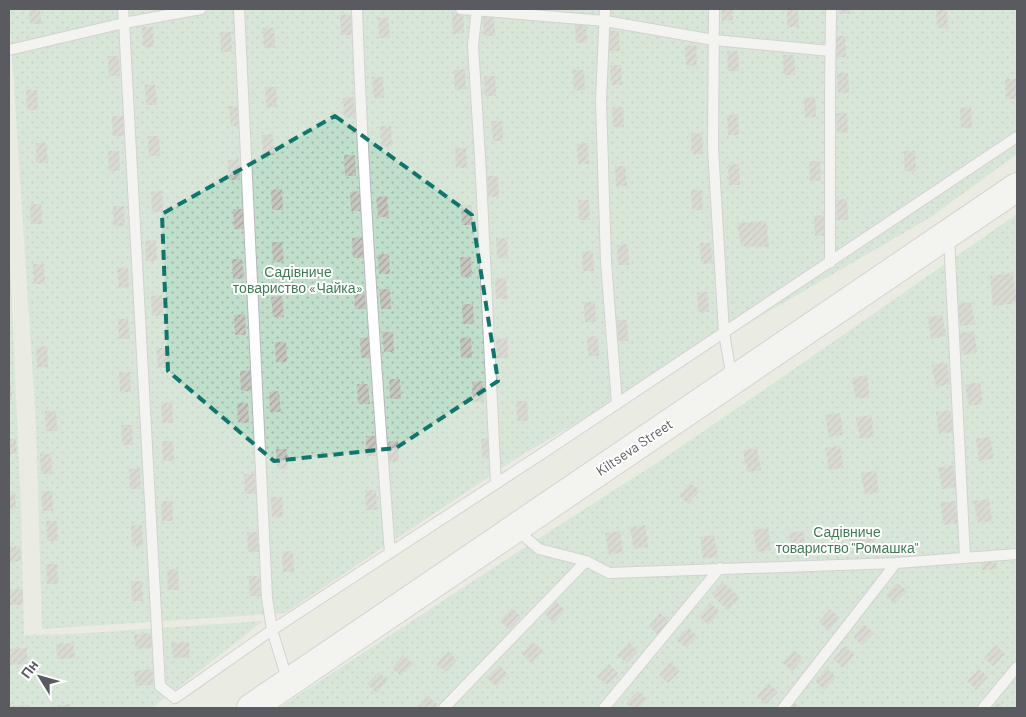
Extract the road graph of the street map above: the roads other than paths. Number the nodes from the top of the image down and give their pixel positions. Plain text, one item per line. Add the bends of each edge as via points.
1 (123, 9) edge
2 (201, 9) edge
3 (239, 9) edge
4 (357, 9) edge
5 (461, 9) edge
6 (605, 9) edge
7 (714, 9) edge
8 (831, 9) edge
9 (477, 10) edge
10 (605, 21) junction
11 (124, 23) junction
12 (714, 40) junction
13 (9, 50) edge
14 (830, 51) junction
15 (1017, 137) edge
16 (1017, 187) edge
17 (948, 234) junction
18 (830, 263) junction
19 (724, 333) junction
20 (732, 380) junction
21 (617, 404) junction
22 (496, 484) junction
23 (514, 528) junction
24 (390, 553) junction
25 (1017, 554) edge
26 (965, 558) junction
27 (586, 561) junction
28 (896, 563) junction
29 (720, 568) junction
30 (272, 630) junction
31 (1017, 667) edge
32 (288, 682) junction
33 (251, 708) edge
34 (444, 708) edge
35 (604, 708) edge
36 (783, 708) edge
37 (984, 708) edge

1 - 11 lane
2 - 11 lane
3 - 30 lane
4 - 24 lane via 375,357
5 - 9 lane
6 - 10 lane
7 - 12 lane
8 - 14 lane
9 - 10 lane
9 - 22 lane via 473,46
10 - 12 lane
10 - 21 lane via 601,101 606,262
11 - 13 lane
11 - 30 lane via 160,686 175,698
12 - 14 lane
12 - 19 lane via 713,148
14 - 18 lane
15 - 18 lane
16 - 17 main road, Kiltseva Street
17 - 20 main road, Kiltseva Street
17 - 26 lane
18 - 19 lane
19 - 20 lane
19 - 21 lane
20 - 23 main road, Kiltseva Street
21 - 22 lane
22 - 24 lane
23 - 27 lane via 539,549
23 - 32 main road, Kiltseva Street
24 - 30 lane
25 - 26 lane
26 - 28 lane
27 - 29 lane via 610,574
27 - 34 lane
28 - 29 lane
28 - 36 lane
29 - 35 lane
30 - 32 lane
31 - 37 lane
32 - 33 main road, Kiltseva Street

